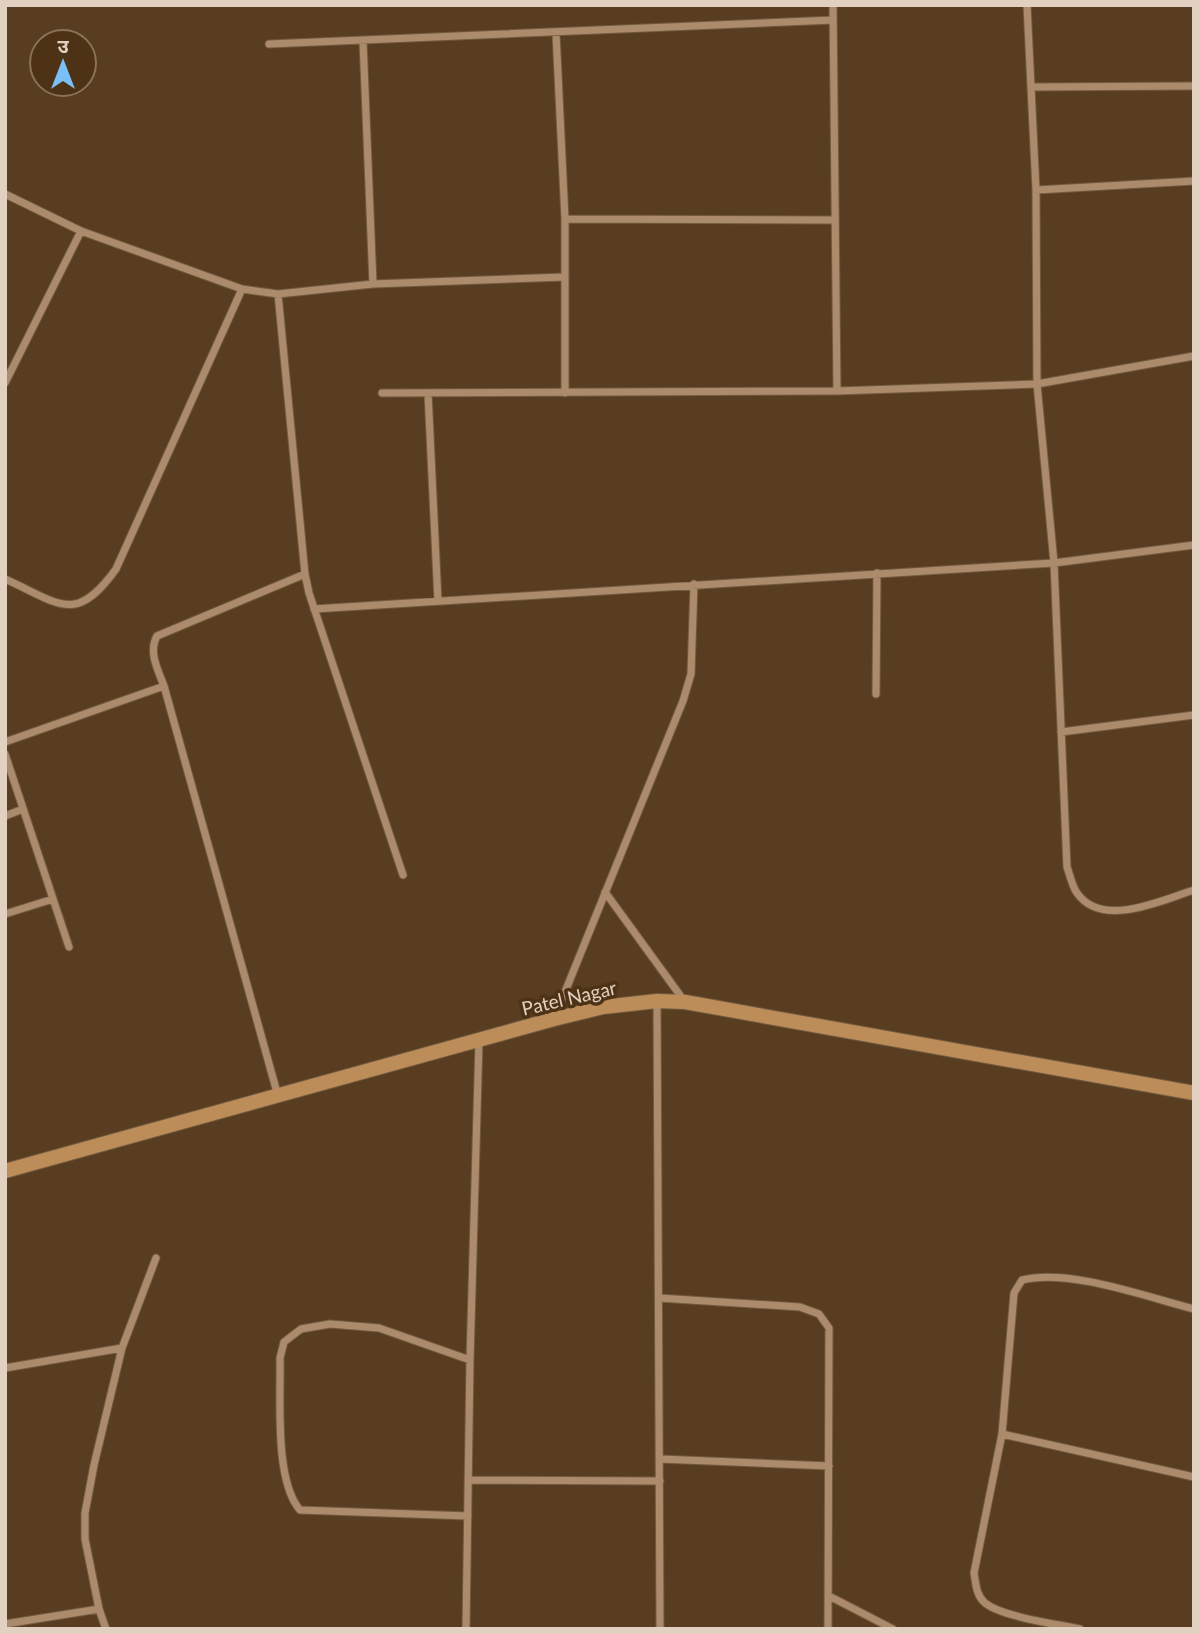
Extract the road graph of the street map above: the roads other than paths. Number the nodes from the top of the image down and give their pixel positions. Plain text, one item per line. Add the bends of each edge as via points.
1 (833, 5) edge
2 (1027, 5) edge
3 (833, 20) junction
4 (556, 33) junction
5 (363, 41) junction
6 (269, 44) dead end
7 (1194, 86) edge
8 (1031, 87) junction
9 (1194, 181) edge
10 (1036, 190) junction
11 (5, 194) edge
12 (565, 219) junction
13 (835, 220) junction
14 (81, 231) junction
15 (565, 277) junction
16 (373, 284) junction
17 (242, 289) junction
18 (278, 294) junction
19 (1194, 356) edge
20 (5, 383) edge
21 (1037, 384) junction
22 (837, 391) junction
23 (565, 393) junction
24 (382, 394) dead end
25 (428, 394) junction
26 (1194, 544) edge
27 (1054, 563) junction
28 (877, 573) junction
29 (305, 575) junction
30 (5, 579) edge
31 (694, 584) junction
32 (438, 601) junction
33 (314, 609) junction
34 (164, 686) junction
35 (876, 694) dead end
36 (1194, 715) edge
37 (1061, 732) junction
38 (5, 742) edge
39 (5, 754) edge
40 (23, 809) junction
41 (5, 816) edge
42 (403, 875) dead end
43 (1194, 890) edge
44 (605, 892) junction
45 (53, 899) junction
46 (5, 914) edge
47 (69, 947) dead end
48 (657, 1001) junction
49 (685, 1002) junction
50 (554, 1019) junction
51 (479, 1041) junction
52 (1194, 1093) edge
53 (278, 1096) junction
54 (5, 1171) edge
55 (156, 1258) dead end
56 (659, 1298) junction
57 (1194, 1309) edge
58 (122, 1348) junction
59 (470, 1360) junction
60 (5, 1368) edge
61 (1002, 1434) junction
62 (660, 1459) junction
63 (829, 1466) junction
64 (1194, 1477) edge
65 (468, 1480) junction
66 (660, 1481) junction
67 (468, 1516) junction
68 (829, 1596) junction
69 (99, 1609) junction
70 (5, 1624) edge
71 (106, 1629) edge
72 (466, 1629) edge
73 (660, 1629) edge
74 (828, 1629) edge
75 (893, 1629) edge
76 (1080, 1629) edge

1 - 3 street
2 - 8 street
3 - 4 street
3 - 13 street
4 - 5 street
4 - 12 street
5 - 6 street
5 - 16 street
7 - 8 street
8 - 10 street
9 - 10 street
10 - 21 street
11 - 14 street
12 - 13 street
12 - 15 street
13 - 22 street
14 - 17 street
14 - 20 street
15 - 16 street
15 - 23 street
16 - 18 street
17 - 18 street
17 - 30 street via 116,569 102,589 83,604 62,605
18 - 29 street
19 - 21 street
21 - 22 street
21 - 27 street
22 - 23 street
23 - 25 street
24 - 25 street
25 - 32 street
26 - 27 street
27 - 28 street
27 - 37 street
28 - 31 street
28 - 35 street
29 - 33 street
29 - 34 street via 157,636 153,655
31 - 32 street
31 - 44 street via 691,674
32 - 33 street
33 - 42 street
34 - 38 street
34 - 53 street
36 - 37 street
37 - 43 street via 1067,867 1077,894 1099,910 1131,910
39 - 40 street
40 - 41 street
40 - 45 street
44 - 49 street
44 - 50 street
45 - 46 street
45 - 47 street
48 - 49 street, Patel Nagar
48 - 50 street, Patel Nagar
48 - 56 street
49 - 52 street, Patel Nagar
50 - 51 street, Patel Nagar
51 - 53 street, Patel Nagar
51 - 59 street
53 - 54 street, Patel Nagar
55 - 58 street
56 - 62 street
56 - 63 street via 773,1304 819,1314 829,1328
57 - 61 street via 1072,1279 1037,1276 1022,1280 1014,1293
58 - 60 street
58 - 69 street via 85,1513 85,1539
59 - 65 street
59 - 67 street via 379,1328 330,1324 301,1329 284,1342 280,1357 283,1469 291,1499 300,1510
61 - 64 street
61 - 76 street via 975,1573 976,1590 984,1602 1005,1612
62 - 63 street
62 - 66 street
63 - 68 street
65 - 66 street
65 - 67 street
66 - 73 street
67 - 72 street
68 - 74 street
68 - 75 street
69 - 70 street
69 - 71 street

